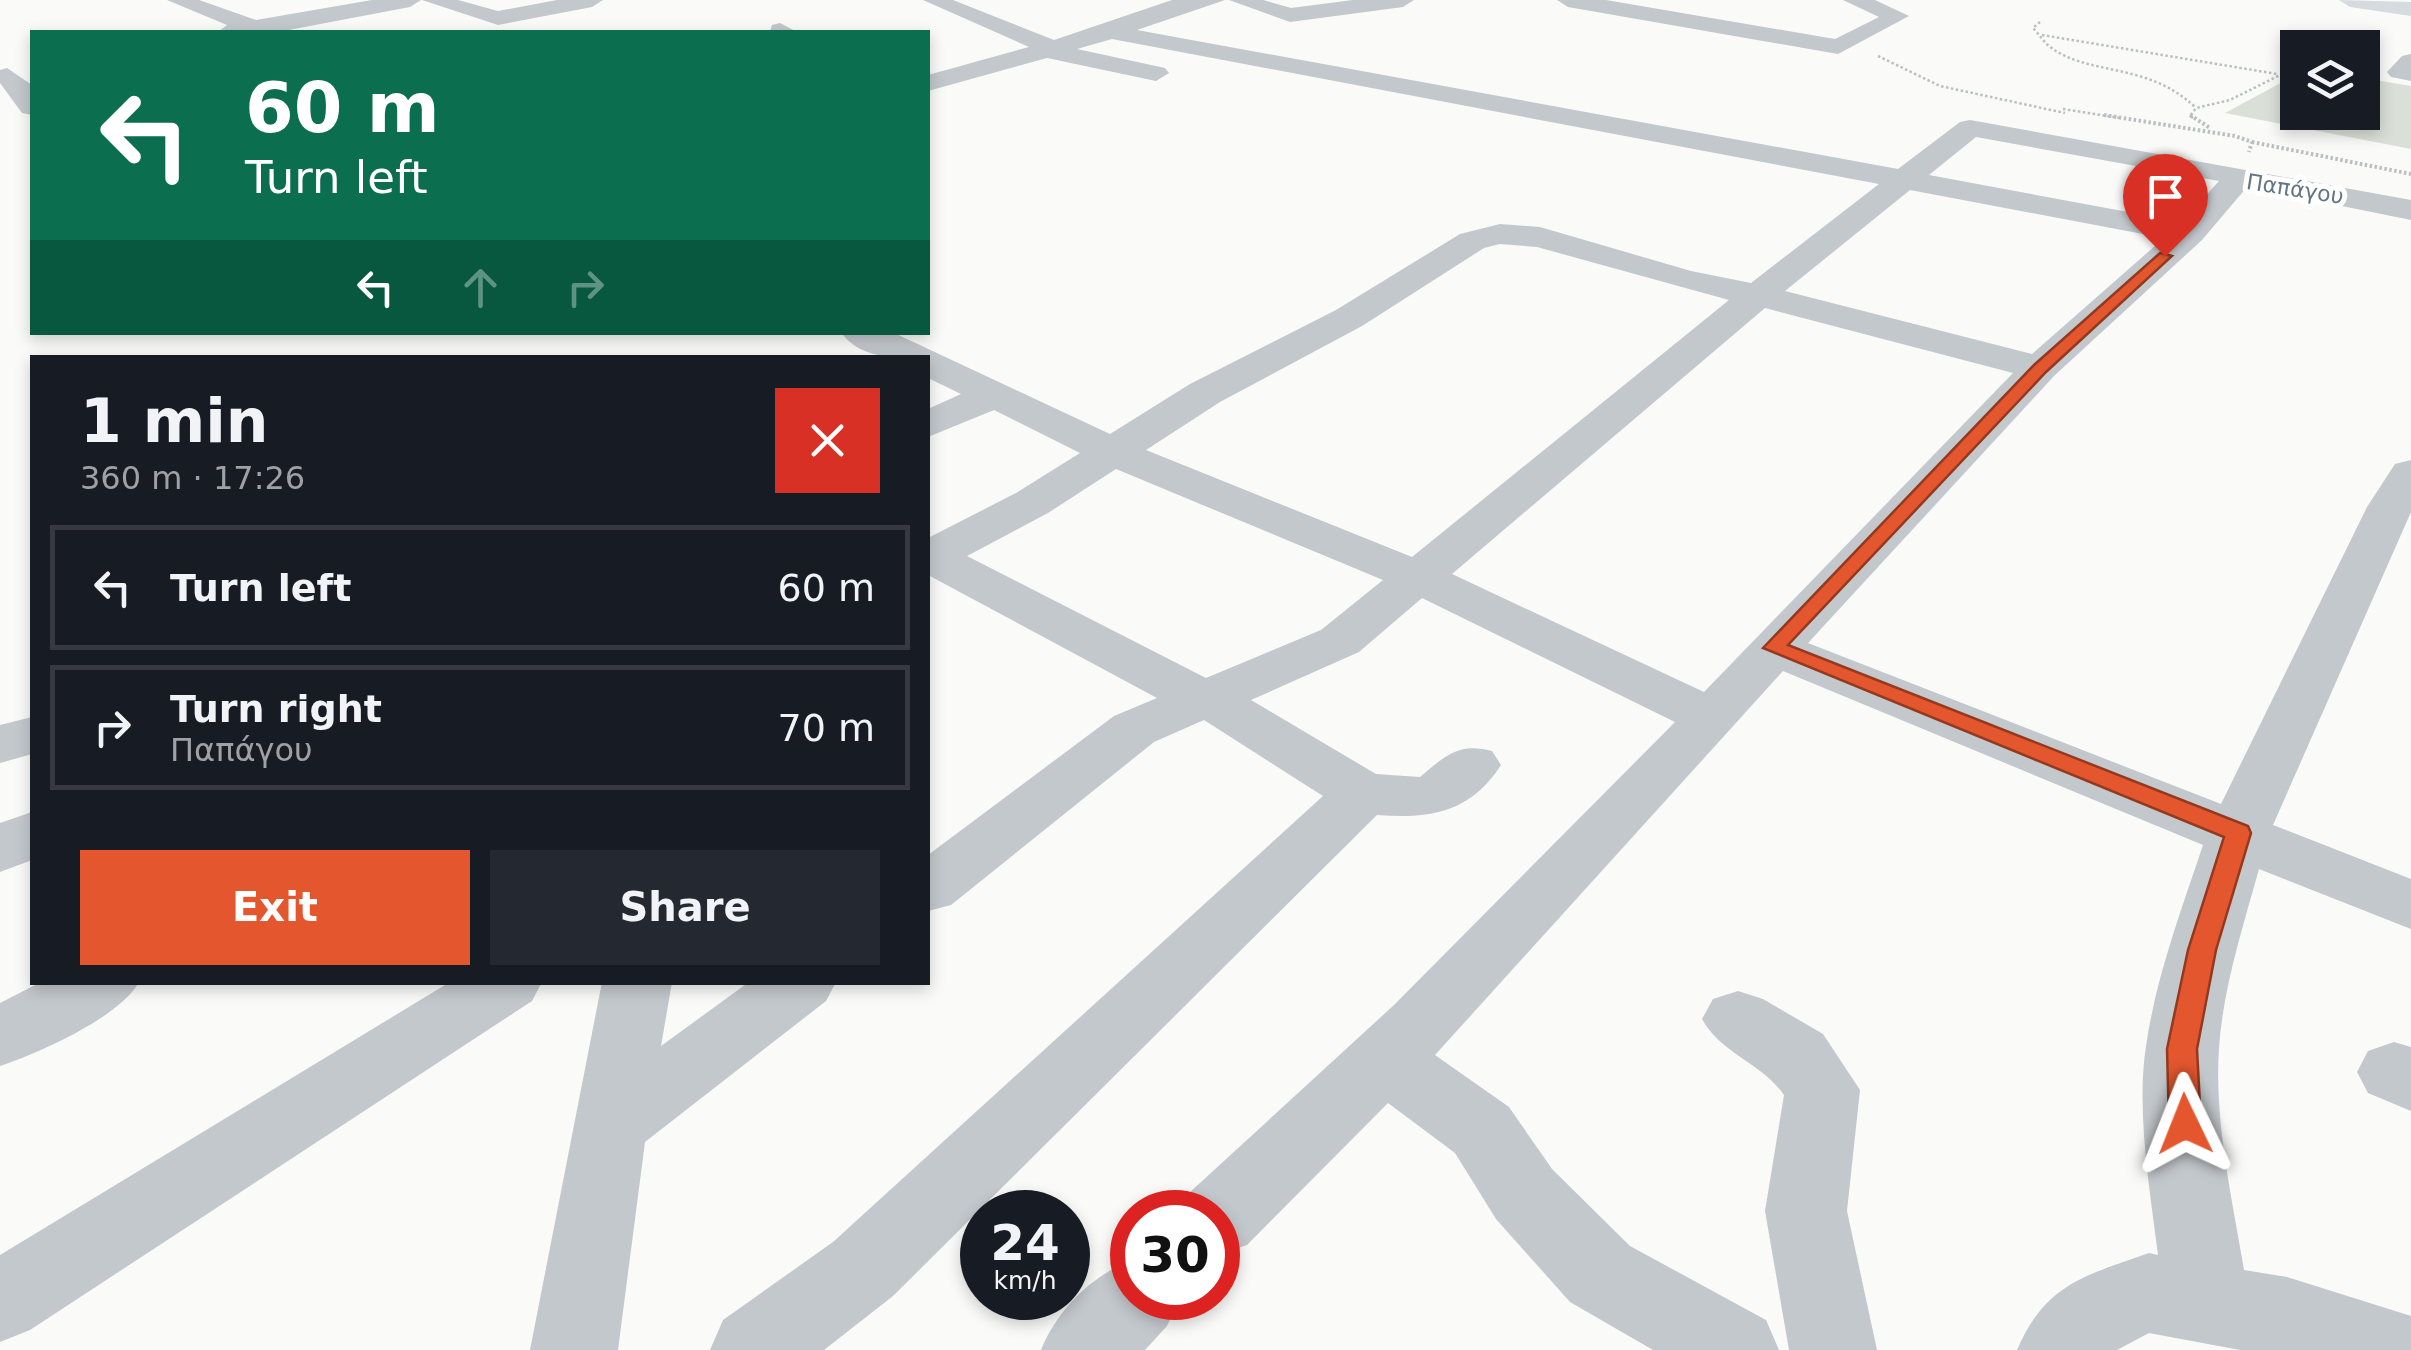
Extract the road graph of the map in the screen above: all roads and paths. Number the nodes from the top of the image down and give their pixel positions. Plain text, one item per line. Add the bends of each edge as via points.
1 (178, 0) edge
2 (410, 0) edge
3 (433, 0) edge
4 (934, 0) edge
5 (1214, 0) edge
6 (1240, 0) edge
7 (1403, 0) edge
8 (1568, 0) edge
9 (1727, 0) edge
10 (1854, 0) edge
11 (2350, 0) edge
12 (598, 2) edge
13 (1612, 4) edge
14 (335, 7) edge
15 (2411, 9) edge
16 (1833, 17) dead end
17 (1148, 18) junction
18 (1680, 20) junction
19 (2040, 22) dead end
20 (1880, 24) junction
21 (262, 30) edge
22 (375, 30) edge
23 (1111, 32) junction
24 (2042, 34) junction
25 (1045, 48) junction
26 (2411, 61) edge
27 (1297, 69) junction
28 (2280, 73) edge
29 (2277, 74) junction
30 (2411, 74) edge
31 (13, 75) edge
32 (1187, 80) dead end
33 (930, 82) edge
34 (1260, 84) dead end
35 (30, 106) edge
36 (2047, 107) dead end
37 (2196, 108) junction
38 (2235, 136) junction
39 (2246, 159) junction
40 (2411, 174) edge
41 (1905, 179) junction
42 (2411, 210) edge
43 (2190, 233) junction
44 (1758, 295) junction
45 (866, 335) edge
46 (909, 355) edge
47 (930, 364) edge
48 (2040, 368) junction
49 (996, 394) junction
50 (930, 423) edge
51 (1111, 451) junction
52 (2411, 474) edge
53 (2394, 541) edge
54 (930, 556) edge
55 (930, 558) edge
56 (1416, 576) junction
57 (1774, 648) junction
58 (1208, 698) junction
59 (1712, 718) junction
60 (30, 736) edge
61 (0, 744) edge
62 (1471, 766) dead end
63 (1364, 793) junction
64 (2238, 833) junction
65 (30, 835) edge
66 (0, 850) edge
67 (930, 886) edge
68 (2411, 905) edge
69 (98, 985) edge
70 (502, 985) edge
71 (636, 985) edge
72 (798, 985) edge
73 (1738, 1019) dead end
74 (0, 1036) edge
75 (1384, 1059) junction
76 (609, 1126) junction
77 (1240, 1198) edge
78 (0, 1302) edge
79 (2207, 1304) junction
80 (1114, 1320) edge
81 (574, 1350) edge
82 (754, 1350) edge
83 (1085, 1350) edge
84 (1735, 1350) edge
85 (1834, 1350) edge
86 (2061, 1350) edge
87 (2391, 1350) edge

1 - 21 street
2 - 14 street
3 - 12 street via 498,18
4 - 25 street
5 - 17 street via 1172,6
6 - 7 street via 1304,15
8 - 13 street
9 - 18 street
10 - 20 street
11 - 15 main road
13 - 18 street
14 - 21 street
14 - 22 street
16 - 20 street
17 - 23 street
17 - 27 street via 1339,50
18 - 20 street via 1838,47
19 - 24 path via 2033,28
20 - 20 street via 1919,24
23 - 25 street
23 - 27 street
24 - 29 path
24 - 37 path via 2048,46 2149,78
25 - 32 street
25 - 33 street
26 - 30 street via 2400,72
27 - 34 street
27 - 41 street
28 - 29 path
29 - 37 path via 2230,100
31 - 35 street
36 - 38 path
37 - 38 path via 2190,116 2200,125
38 - 39 path
39 - 40 path
39 - 41 street via 1980,127
39 - 42 street, Παπάγου
39 - 43 street, Παπάγου
41 - 43 street
41 - 44 street
43 - 48 street, Παπάγου
44 - 48 street
44 - 51 street via 1540,237 1500,234 1472,241
44 - 56 street
45 - 46 street
47 - 49 street
48 - 57 street, Παπάγου
49 - 50 street
49 - 51 street
51 - 54 street via 1032,503
51 - 56 street
52 - 53 street
53 - 64 street
55 - 58 street
56 - 58 street via 1340,641
56 - 59 street
57 - 59 street, Παπάγου
57 - 64 street
58 - 63 street
58 - 67 street via 1134,728
59 - 75 street, Παπάγου
60 - 61 street
62 - 63 street via 1430,796
63 - 82 street via 863,1270
64 - 68 street
64 - 79 street via 2202,950 2182,1049 2186,1162
65 - 66 street
69 - 74 street
70 - 78 street
71 - 76 street
72 - 76 street
73 - 85 street via 1797,1054 1822,1090 1806,1210
75 - 77 street, Παπάγου
75 - 84 street via 1482,1130 1524,1194 1600,1274
76 - 81 street
79 - 86 street via 2149,1293 2093,1314
79 - 87 street via 2288,1318
80 - 83 street

